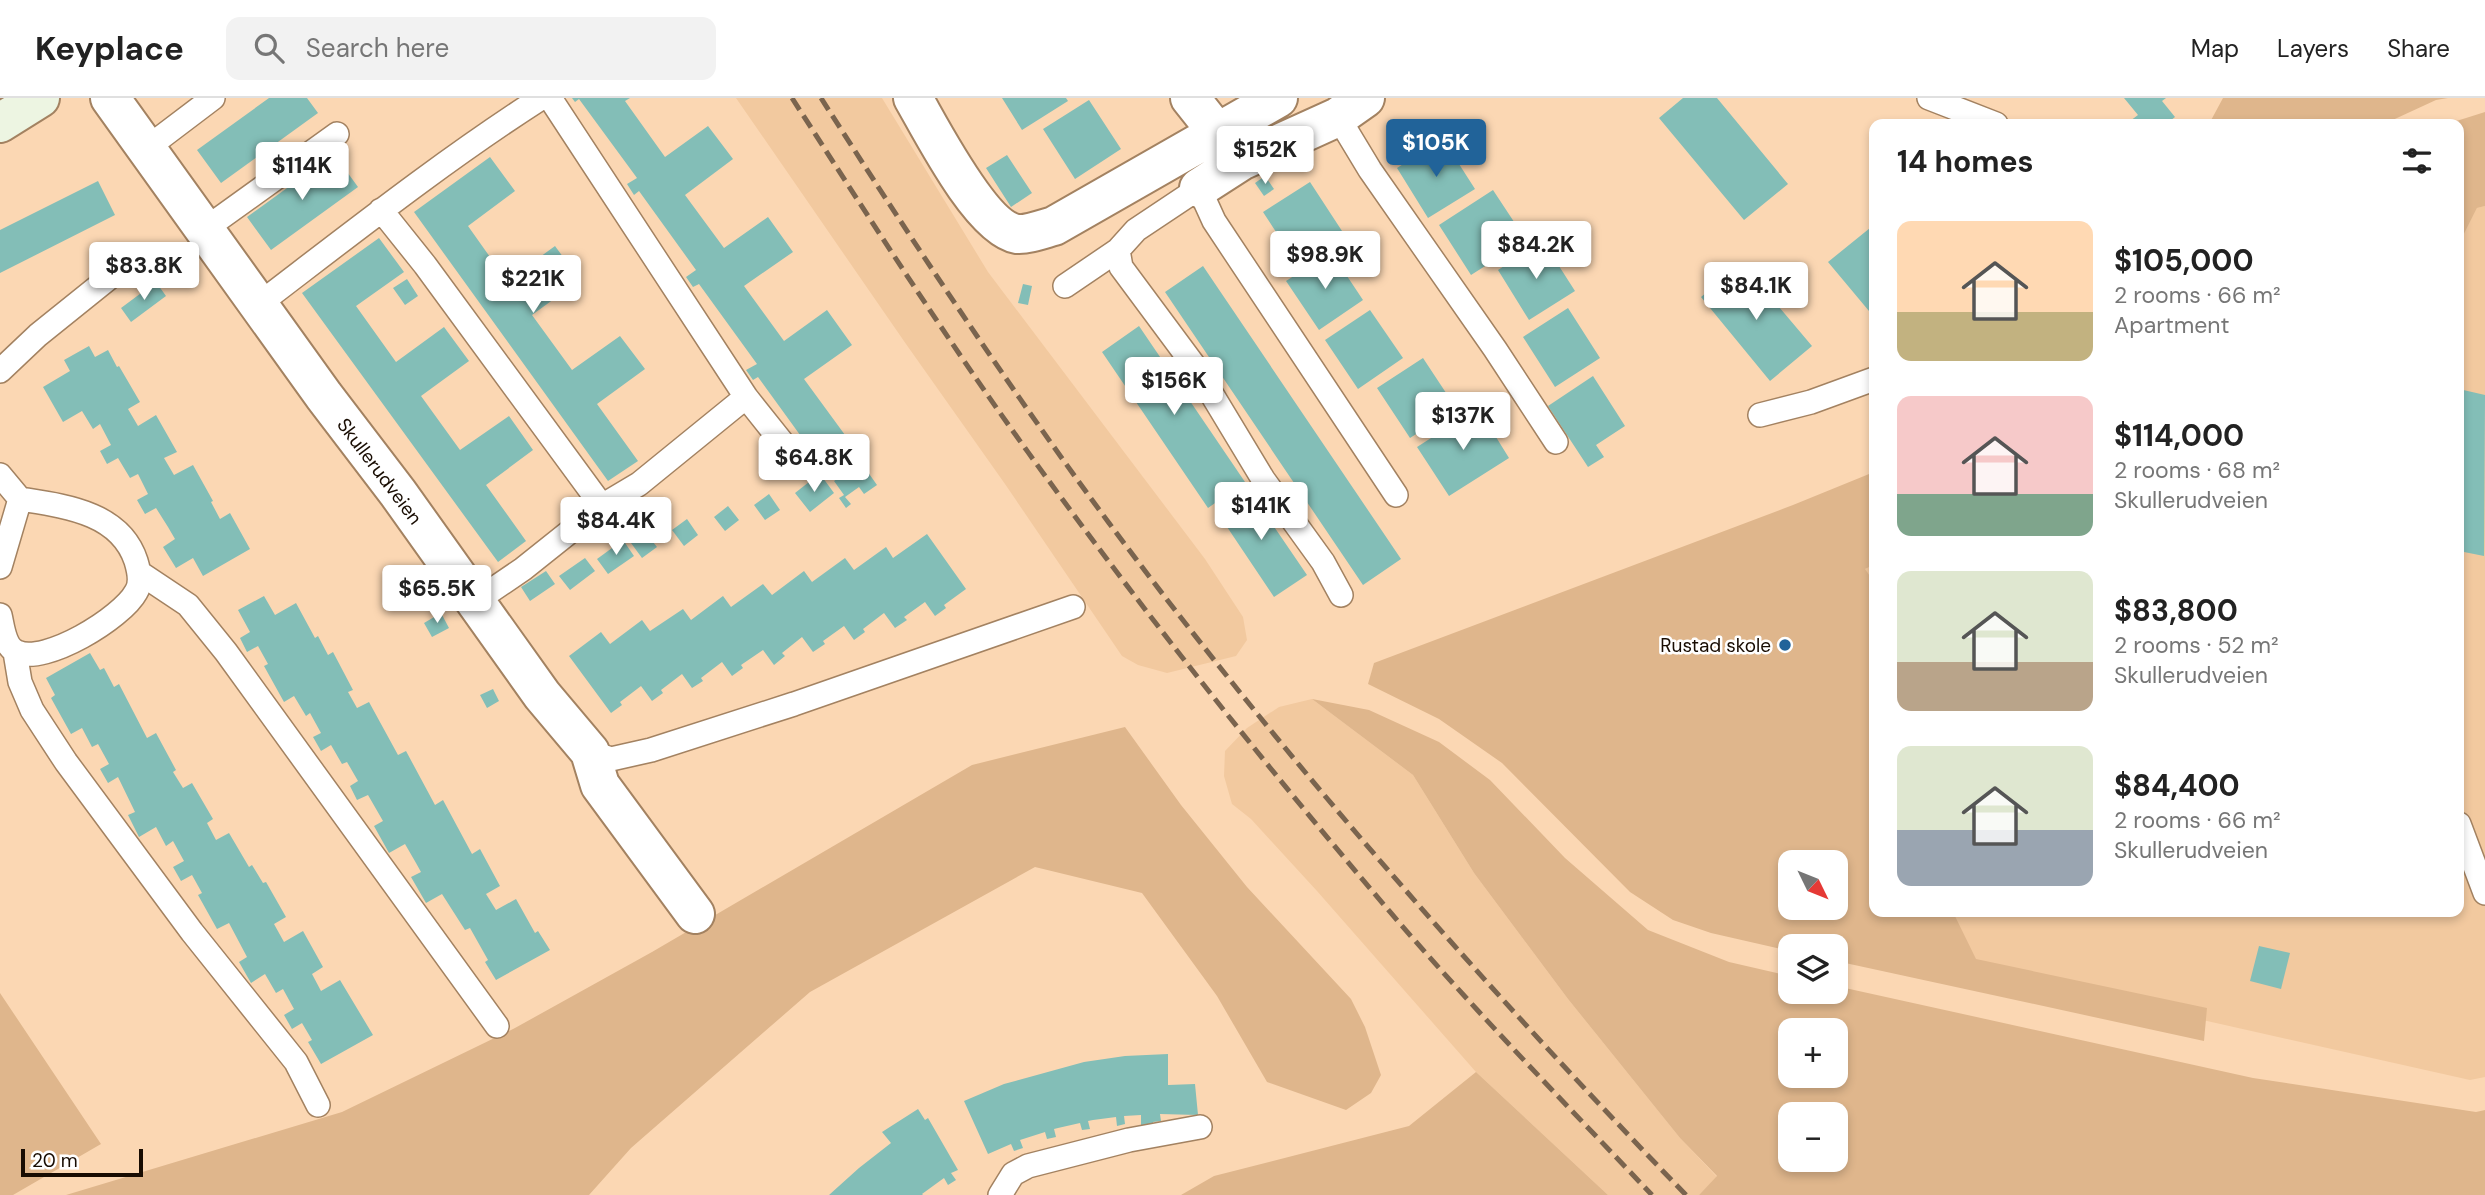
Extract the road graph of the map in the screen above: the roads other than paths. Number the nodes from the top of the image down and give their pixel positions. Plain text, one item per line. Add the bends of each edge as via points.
1 (40, 98) edge
2 (110, 98) edge
3 (213, 98) edge
4 (541, 98) edge
5 (551, 98) edge
6 (913, 98) edge
7 (1190, 98) edge
8 (1278, 98) edge
9 (1929, 98) edge
10 (1351, 107) edge
11 (1983, 119) edge
12 (0, 123) edge
13 (1217, 132) junction
14 (337, 134) dead end
15 (147, 148) junction
16 (1199, 188) junction
17 (381, 210) junction
18 (205, 229) junction
19 (1118, 250) junction
20 (130, 261) dead end
21 (1065, 286) dead end
22 (259, 304) junction
23 (0, 371) edge
24 (1869, 381) edge
25 (746, 397) junction
26 (1760, 415) dead end
27 (1556, 442) dead end
28 (797, 461) dead end
29 (0, 475) edge
30 (1396, 495) dead end
31 (20, 499) junction
32 (603, 506) junction
33 (0, 567) edge
34 (140, 573) junction
35 (1341, 596) dead end
36 (476, 601) junction
37 (1073, 607) dead end
38 (0, 615) edge
39 (15, 652) junction
40 (590, 752) junction
41 (2464, 837) edge
42 (2485, 893) edge
43 (695, 914) dead end
44 (497, 1026) dead end
45 (318, 1105) dead end
46 (1200, 1127) dead end
47 (1000, 1195) edge

1 - 12 main road
2 - 15 street, Skullerudveien
3 - 15 lane
4 - 17 lane
5 - 25 lane
6 - 13 street via 965,186 1003,229 1018,234 1054,226
7 - 13 street
8 - 13 street
9 - 11 lane
10 - 16 street via 1241,160
10 - 27 lane via 1370,170
14 - 18 lane
15 - 18 street, Skullerudveien
16 - 19 lane via 1136,230
16 - 30 lane via 1213,221
17 - 22 lane
17 - 32 lane
18 - 22 street, Skullerudveien
19 - 21 lane
19 - 35 lane via 1121,267 1196,368
20 - 23 lane
22 - 36 street, Skullerudveien
24 - 26 lane
25 - 28 lane
25 - 32 lane via 639,484
29 - 31 lane
31 - 33 lane
31 - 34 lane via 96,517 132,549
32 - 36 lane
34 - 39 lane via 138,590 126,606 100,625 51,652 29,656
34 - 44 lane via 188,606 226,653
36 - 40 street, Skullerudveien via 542,695
37 - 40 lane via 651,750 611,759
38 - 39 lane via 7,644
39 - 45 lane via 20,682 32,710 66,762 296,1062
40 - 43 street, Skullerudveien via 600,785
41 - 42 lane
46 - 47 lane via 1028,1166 1013,1174

